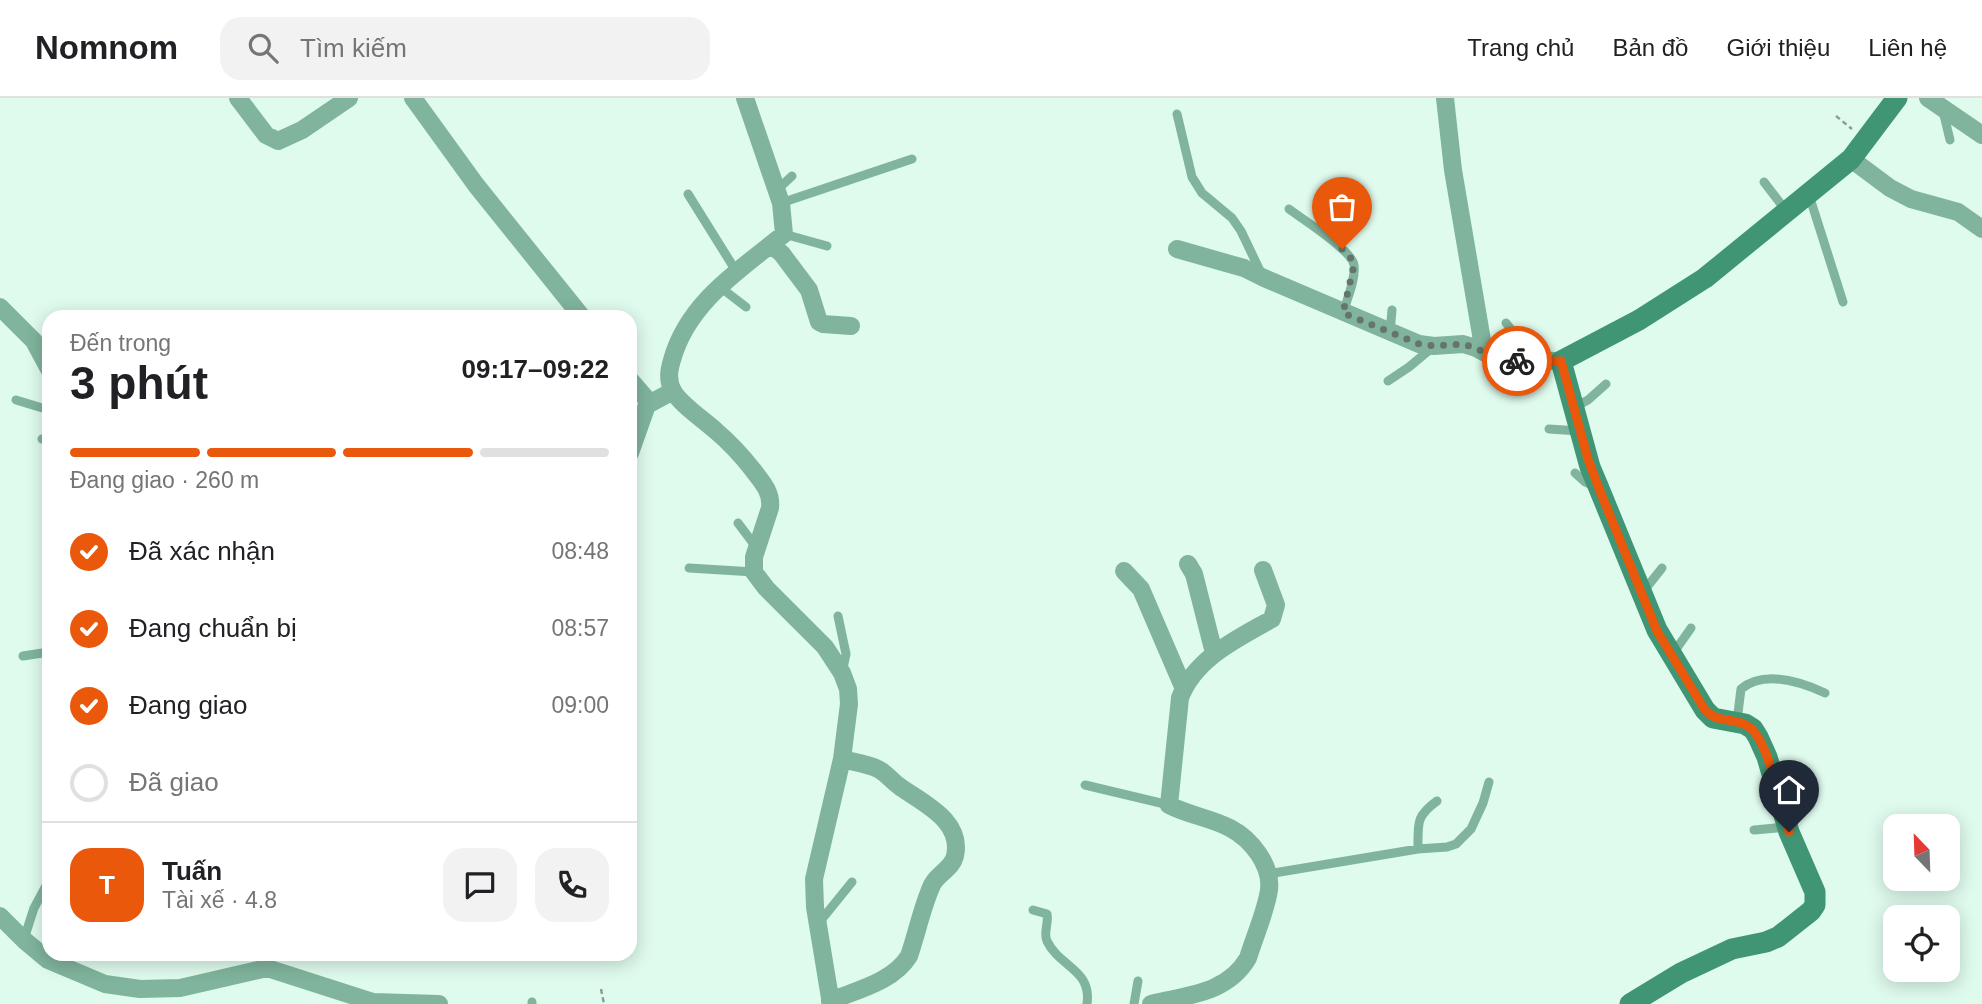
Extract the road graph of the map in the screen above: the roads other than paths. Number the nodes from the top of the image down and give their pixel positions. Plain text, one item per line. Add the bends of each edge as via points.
1 (238, 98) edge
2 (349, 98) edge
3 (413, 98) edge
4 (745, 98) edge
5 (1445, 98) edge
6 (1897, 98) edge
7 (1927, 98) edge
8 (1943, 109) junction
9 (1177, 114) dead end
10 (1982, 135) edge
11 (1950, 141) dead end
12 (912, 159) dead end
13 (1851, 159) junction
14 (792, 176) dead end
15 (1764, 182) dead end
16 (688, 194) dead end
17 (1809, 195) junction
18 (779, 196) junction
19 (1289, 209) dead end
20 (1788, 213) junction
21 (1982, 229) edge
22 (778, 239) junction
23 (827, 246) dead end
24 (1177, 249) dead end
25 (736, 271) junction
26 (1264, 278) junction
27 (720, 287) junction
28 (1843, 302) dead end
29 (0, 307) edge
30 (746, 307) dead end
31 (576, 310) edge
32 (1392, 310) dead end
33 (1343, 313) junction
34 (1506, 323) dead end
35 (851, 326) dead end
36 (1390, 332) junction
37 (1434, 346) junction
38 (1484, 352) junction
39 (42, 356) edge
40 (1525, 361) junction
41 (1561, 361) junction
42 (1388, 381) dead end
43 (1606, 384) dead end
44 (637, 388) edge
45 (673, 391) junction
46 (16, 400) dead end
47 (650, 402) junction
48 (1575, 407) junction
49 (42, 408) edge
50 (1549, 429) dead end
51 (1581, 431) junction
52 (637, 432) edge
53 (1575, 473) dead end
54 (1598, 486) junction
55 (738, 523) dead end
56 (757, 548) junction
57 (1188, 564) dead end
58 (689, 568) dead end
59 (1662, 568) dead end
60 (1263, 570) dead end
61 (1124, 571) dead end
62 (754, 572) junction
63 (1642, 593) junction
64 (838, 616) dead end
65 (1691, 628) dead end
66 (42, 653) edge
67 (1214, 653) junction
68 (1672, 655) junction
69 (23, 656) dead end
70 (842, 673) junction
71 (1184, 690) junction
72 (1825, 693) dead end
73 (1737, 722) junction
74 (842, 759) junction
75 (1489, 782) dead end
76 (1085, 785) dead end
77 (1808, 788) dead end
78 (1778, 793) junction
79 (1437, 801) dead end
80 (1169, 805) junction
81 (1787, 827) junction
82 (1754, 830) dead end
83 (1418, 849) junction
84 (1268, 874) junction
85 (852, 882) dead end
86 (42, 892) edge
87 (1033, 910) dead end
88 (0, 916) edge
89 (818, 925) junction
90 (23, 940) junction
91 (42, 955) edge
92 (50, 961) edge
93 (262, 961) edge
94 (1138, 981) dead end
95 (831, 1002) edge
96 (439, 1004) edge
97 (1087, 1004) edge
98 (1134, 1004) edge
99 (1151, 1004) edge
100 (1630, 1004) edge

1 - 2 street via 266,135 278,141
3 - 31 street via 476,186
4 - 18 street
5 - 38 street
6 - 13 street
7 - 8 street
8 - 10 street
8 - 11 lane
9 - 26 lane via 1192,177 1202,193 1232,218
12 - 18 lane
13 - 17 street
13 - 21 street via 1890,188 1958,212
14 - 18 lane
15 - 20 lane
16 - 25 lane
17 - 20 street
17 - 28 lane
18 - 22 street
19 - 33 lane via 1352,259 1354,274
20 - 41 street via 1704,278 1639,320
22 - 23 lane
22 - 25 street
22 - 35 street via 782,254 809,290 819,321
24 - 26 street
25 - 27 street
26 - 33 street
27 - 30 lane
27 - 45 street via 697,309 681,334 669,371
29 - 39 street via 34,341
32 - 36 lane
33 - 36 street
34 - 40 lane via 1523,344
36 - 37 street
37 - 38 street via 1463,344
37 - 42 lane
38 - 40 street via 1499,360
40 - 41 street
41 - 48 street
43 - 48 lane
44 - 47 street
45 - 47 street
45 - 56 street via 719,433 768,491 771,508
46 - 49 lane
47 - 52 street
48 - 51 street
50 - 51 lane
51 - 54 street
53 - 54 lane via 1589,485
54 - 63 street
55 - 56 lane
56 - 62 street
57 - 67 street
58 - 62 lane
59 - 63 lane
60 - 67 street via 1276,605 1272,619
61 - 71 street via 1141,589
62 - 70 street via 825,647
63 - 68 street
64 - 70 lane via 846,654
65 - 68 lane
66 - 69 lane
67 - 71 street
68 - 73 street via 1705,710 1713,718
70 - 74 street via 849,704
71 - 80 street
72 - 73 lane via 1800,682 1752,682 1741,689
73 - 78 street via 1753,729 1758,737
74 - 89 street via 814,880
74 - 95 street via 878,769 943,817 952,830 956,853 954,862 933,884 903,965 890,976
75 - 83 lane via 1463,839 1447,847
76 - 80 lane
77 - 78 lane
78 - 81 street
79 - 83 lane via 1419,818
80 - 84 street via 1240,834
81 - 82 lane
81 - 100 street via 1811,882 1815,905 1811,911 1778,937 1732,949
83 - 84 lane
84 - 99 street via 1269,890 1242,969 1206,992
85 - 89 lane
86 - 90 lane
87 - 97 lane via 1047,914 1048,943 1084,981
88 - 90 street
89 - 95 street
90 - 91 street
92 - 93 street via 105,984 140,989 180,988
93 - 96 street via 373,1002
94 - 98 lane

